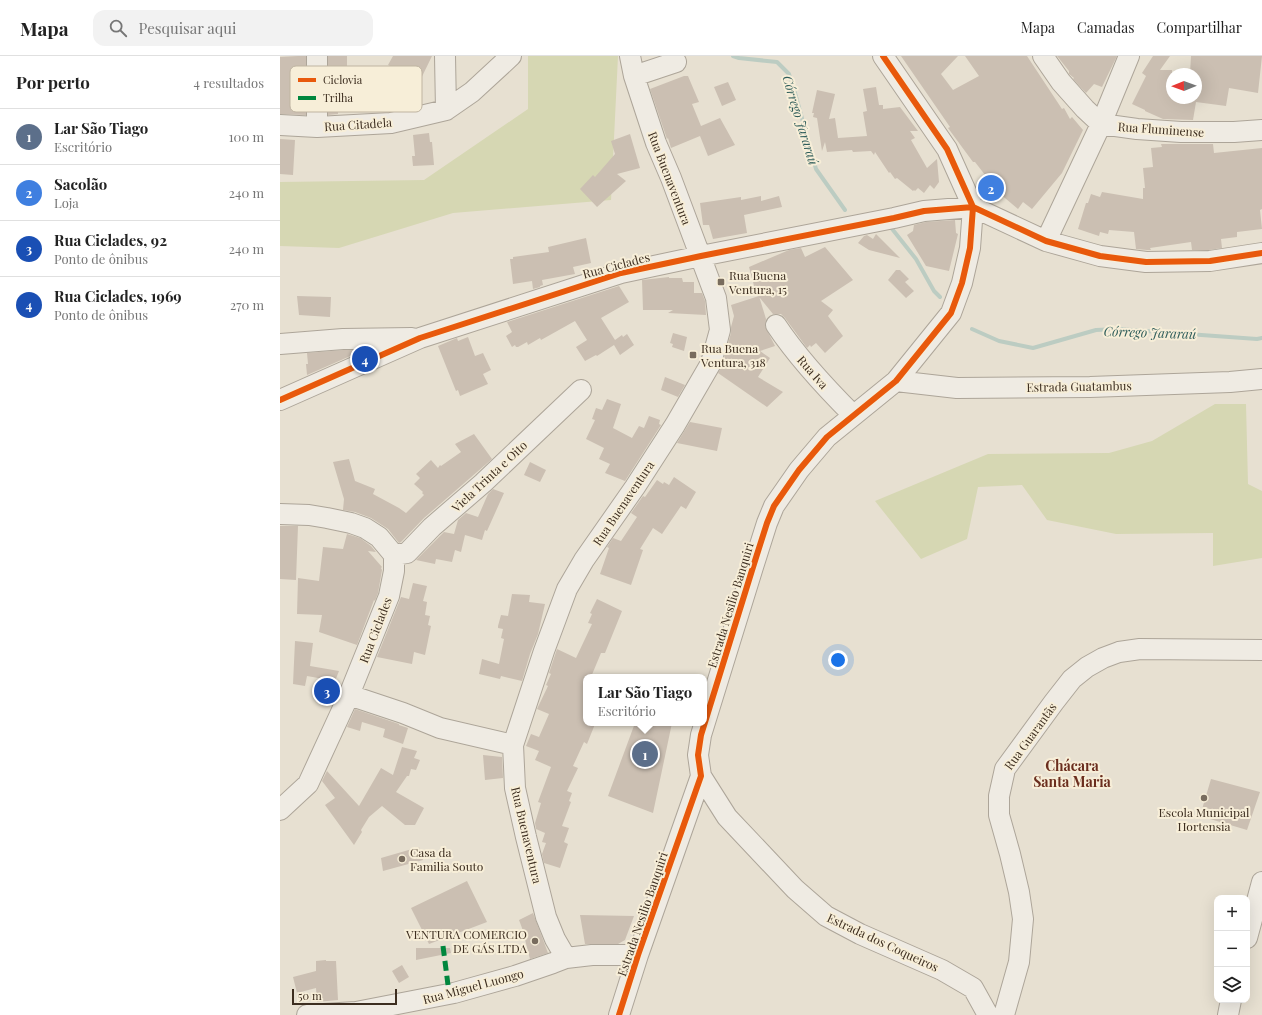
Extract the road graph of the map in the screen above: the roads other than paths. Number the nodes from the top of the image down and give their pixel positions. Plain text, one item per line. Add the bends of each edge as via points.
1 (444, 56) edge
2 (511, 56) edge
3 (630, 56) edge
4 (883, 56) edge
5 (1043, 56) edge
6 (1129, 56) edge
7 (676, 62) dead end
8 (634, 76) junction
9 (446, 110) junction
10 (317, 112) edge
11 (1102, 124) junction
12 (280, 125) edge
13 (317, 127) junction
14 (1262, 130) edge
15 (973, 207) junction
16 (1046, 241) junction
17 (1262, 253) edge
18 (701, 256) junction
19 (776, 325) dead end
20 (420, 338) junction
21 (280, 344) edge
22 (1262, 379) edge
23 (896, 381) junction
24 (581, 390) dead end
25 (280, 400) edge
26 (853, 415) junction
27 (280, 514) edge
28 (394, 555) junction
29 (1262, 650) edge
30 (349, 695) junction
31 (707, 716) edge
32 (704, 726) edge
33 (513, 745) junction
34 (701, 776) junction
35 (280, 810) edge
36 (1262, 882) edge
37 (1249, 931) edge
38 (638, 955) junction
39 (566, 958) junction
40 (1230, 1003) edge
41 (307, 1015) edge
42 (619, 1015) edge
43 (988, 1015) edge
44 (1004, 1015) edge
45 (1228, 1015) edge

1 - 9 street
2 - 9 street, Rua Citadela via 472,92
3 - 8 street, Rua Buenaventura
4 - 15 street via 947,149
5 - 11 street, Rua Fluminense via 1085,110
6 - 11 street
7 - 8 street
8 - 18 street, Rua Buenaventura via 656,143
9 - 13 street, Rua Citadela via 392,123
10 - 13 street
11 - 14 street, Rua Fluminense via 1181,132
11 - 16 street
12 - 13 street, Rua Citadela
15 - 16 street
15 - 18 street, Rua Ciclades via 924,211
15 - 23 street, Estrada Nesilio Banquiri via 970,248 962,283 951,313
16 - 17 street via 1100,256 1146,262 1210,261
18 - 20 street, Rua Ciclades via 621,273
18 - 33 street, Rua Buenaventura via 716,298 720,330 711,363 675,425 567,589
19 - 26 street, Rua Iva via 791,347
20 - 21 street via 342,339
20 - 25 street, Rua Ciclades
22 - 23 street, Estrada Guatambus via 1090,387 972,388
23 - 26 street, Estrada Nesilio Banquiri
24 - 28 street, Viela Trinta e Oito via 407,553
26 - 31 street, Estrada Nesilio Banquiri via 826,438 799,470 774,506
27 - 28 street via 309,515 365,528 379,537
28 - 30 street, Rua Ciclades via 389,596
29 - 44 street, Rua Guarantãs via 1140,649 1119,652 1103,658 1072,679 1005,769 999,796 999,815 1019,892 1023,919 1018,962
30 - 33 street via 440,728
30 - 35 street, Rua Ciclades via 308,784
32 - 34 street, Estrada Nesilio Banquiri via 698,755
33 - 39 street, Rua Buenaventura via 515,788 526,837 546,917
34 - 38 street, Estrada Nesilio Banquiri
34 - 43 street, Estrada dos Coqueiros via 728,817 795,889 826,916 942,970 973,988
36 - 37 street
38 - 39 street, Rua Miguel Luongo
38 - 42 street, Estrada Nesilio Banquiri
39 - 41 street, Rua Miguel Luongo via 454,993 356,1012
40 - 45 street

